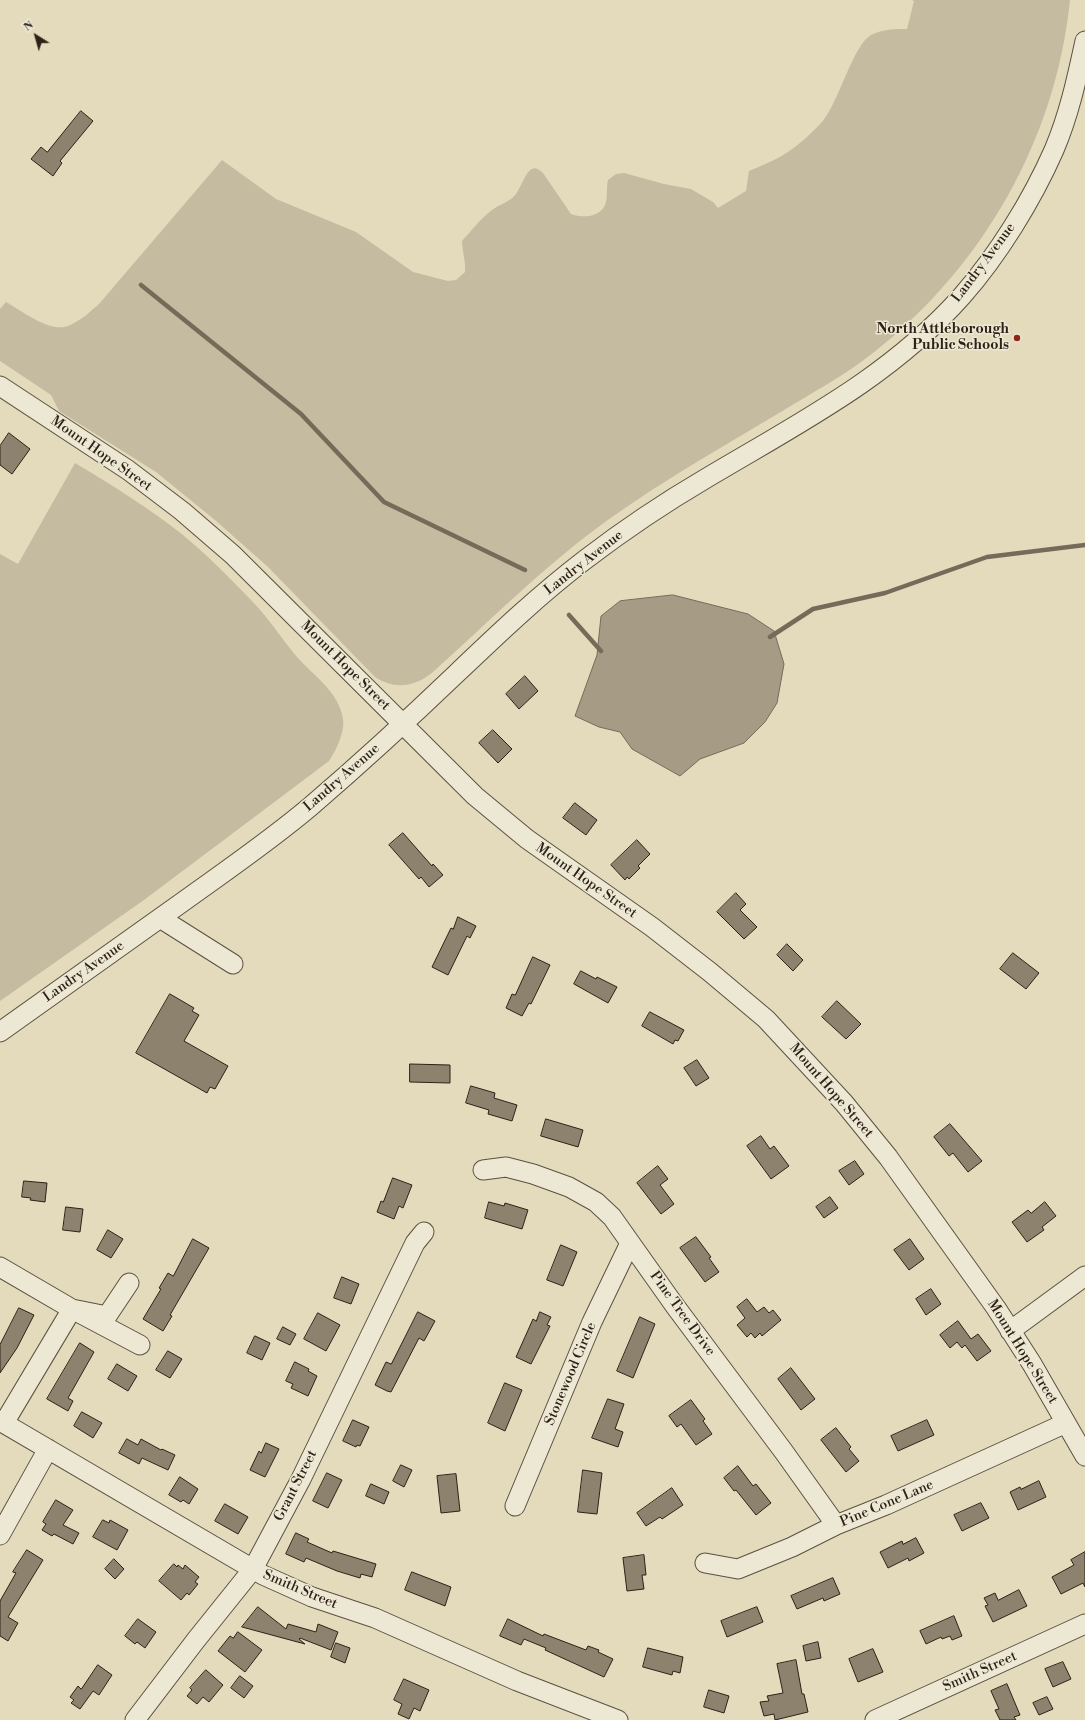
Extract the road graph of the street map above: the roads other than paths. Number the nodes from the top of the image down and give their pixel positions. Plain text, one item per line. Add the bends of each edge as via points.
1 (1085, 41) edge
2 (0, 386) edge
3 (404, 724) junction
4 (160, 918) junction
5 (233, 964) dead end
6 (0, 1032) edge
7 (483, 1170) dead end
8 (424, 1232) dead end
9 (630, 1243) junction
10 (0, 1267) edge
11 (1085, 1276) edge
12 (129, 1283) dead end
13 (72, 1309) junction
14 (1010, 1331) junction
15 (140, 1345) dead end
16 (2, 1422) edge
17 (1066, 1423) junction
18 (48, 1449) junction
19 (1085, 1456) edge
20 (515, 1506) dead end
21 (836, 1525) junction
22 (0, 1535) edge
23 (705, 1563) dead end
24 (253, 1569) junction
25 (1085, 1624) edge
26 (135, 1720) edge
27 (618, 1720) edge
28 (875, 1720) edge

1 - 3 street, Landry Avenue via 1074,91 1054,150 1022,212 983,270 933,326 901,356 848,394 695,485 626,530 586,560 509,624
2 - 3 street, Mount Hope Street via 128,470 182,511 233,555
3 - 4 street, Landry Avenue via 307,809
3 - 14 street, Mount Hope Street via 464,786 500,818 652,927 766,1019 844,1103 888,1157
4 - 5 street
4 - 6 street, Landry Avenue
7 - 9 street, Pine Tree Drive via 506,1167 569,1187 596,1202 612,1217
8 - 24 street, Grant Street via 415,1243 300,1479
9 - 20 street, Stonewood Circle via 592,1322
9 - 21 street, Pine Tree Drive
10 - 13 street
11 - 14 street
12 - 13 street via 107,1316
13 - 15 street
13 - 16 street
14 - 17 street, Mount Hope Street
16 - 18 street, Smith Street
17 - 19 street, Mount Hope Street
17 - 21 street, Pine Cone Lane
18 - 22 street
18 - 24 street, Smith Street
21 - 23 street, Pine Cone Lane via 738,1569
24 - 26 street, Grant Street
24 - 27 street, Smith Street via 312,1597 375,1618 517,1681
25 - 28 street, Smith Street

